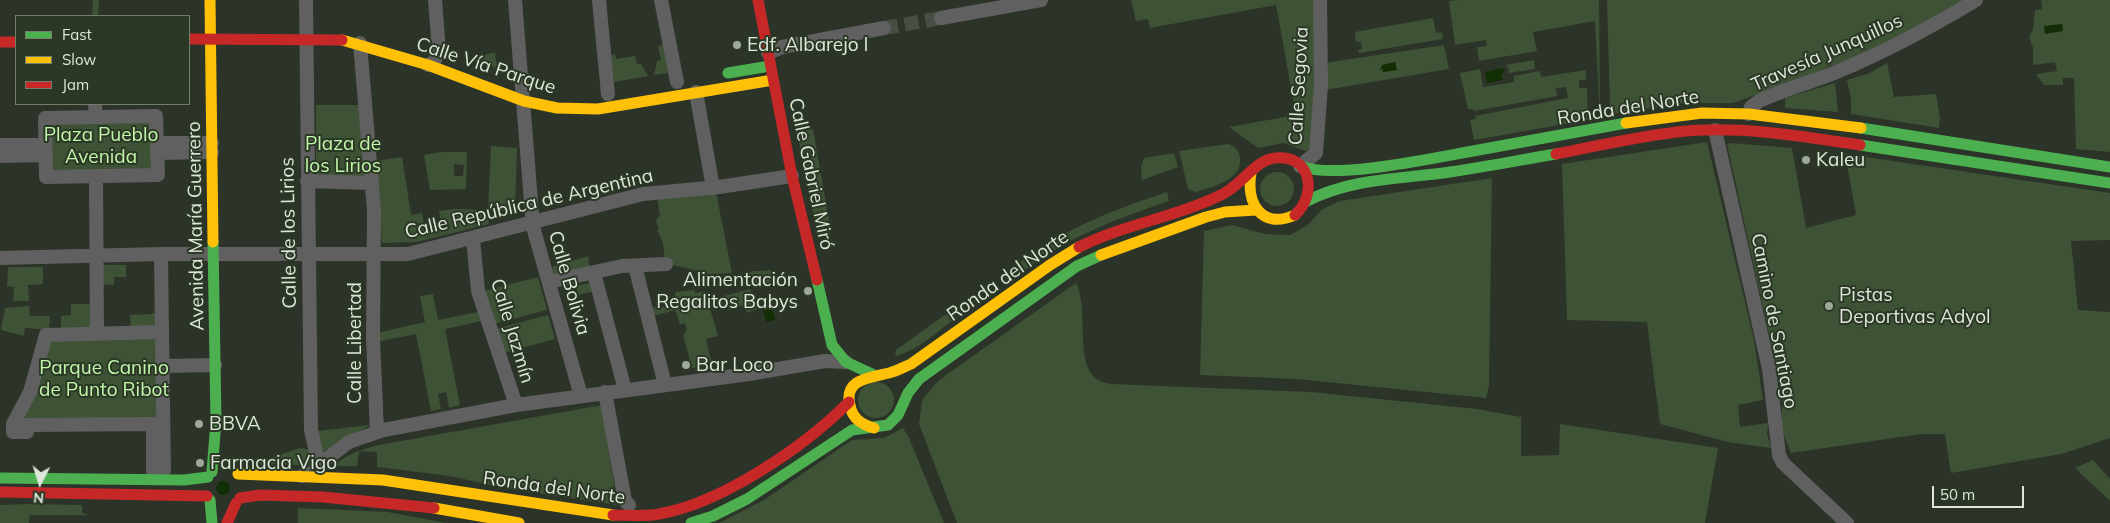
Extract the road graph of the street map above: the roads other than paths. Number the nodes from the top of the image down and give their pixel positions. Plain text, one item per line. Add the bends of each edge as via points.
1 (210, 0) edge
2 (306, 0) edge
3 (436, 0) edge
4 (515, 0) edge
5 (599, 0) edge
6 (661, 0) edge
7 (758, 0) edge
8 (1041, 0) edge
9 (1320, 0) edge
10 (1976, 0) edge
11 (941, 18) tunnel mouth
12 (884, 28) tunnel mouth
13 (190, 29) edge
14 (306, 33) junction
15 (211, 34) junction
16 (190, 40) edge
17 (0, 42) edge
18 (15, 42) edge
19 (360, 43) junction
20 (769, 60) junction
21 (433, 61) junction
22 (714, 75) dead end
23 (773, 80) junction
24 (676, 82) dead end
25 (696, 92) junction
26 (545, 93) dead end
27 (607, 93) dead end
28 (524, 95) junction
29 (96, 110) edge
30 (1749, 114) junction
31 (1715, 130) junction
32 (0, 145) edge
33 (212, 147) junction
34 (157, 148) junction
35 (46, 150) junction
36 (0, 156) edge
37 (1300, 166) junction
38 (2110, 167) edge
39 (1251, 173) junction
40 (96, 176) junction
41 (792, 176) junction
42 (307, 181) junction
43 (2110, 183) edge
44 (372, 185) junction
45 (713, 188) junction
46 (1306, 201) junction
47 (1256, 210) junction
48 (533, 222) junction
49 (473, 239) junction
50 (161, 254) junction
51 (374, 254) junction
52 (213, 255) junction
53 (308, 255) junction
54 (96, 256) junction
55 (0, 258) edge
56 (666, 264) dead end
57 (635, 266) junction
58 (594, 273) junction
59 (549, 282) junction
60 (162, 332) junction
61 (97, 334) junction
62 (842, 358) junction
63 (821, 362) junction
64 (162, 366) junction
65 (215, 366) junction
66 (877, 374) junction
67 (665, 385) junction
68 (625, 390) junction
69 (605, 392) junction
70 (580, 396) junction
71 (849, 396) junction
72 (903, 403) junction
73 (516, 405) junction
74 (216, 421) junction
75 (874, 428) junction
76 (377, 432) junction
77 (231, 465) junction
78 (319, 465) junction
79 (210, 475) junction
80 (299, 477) junction
81 (0, 478) edge
82 (0, 492) edge
83 (208, 498) junction
84 (238, 500) junction
85 (627, 508) junction
86 (212, 523) edge
87 (228, 523) edge
88 (519, 523) edge
89 (692, 523) edge
90 (1847, 523) edge

1 - 15 main road, Avenida María Guerrero
2 - 14 street, Calle de los Lirios
3 - 21 street
4 - 28 street, Calle Bolivia
5 - 27 street
6 - 24 street
7 - 20 main road, Calle Gabriel Miró
8 - 11 street
9 - 37 street, Calle Segovia via 1321,86 1316,153
10 - 30 street, Travesía Junquillos via 1882,52 1759,100
12 - 20 street via 782,47
13 - 15 main road, Calle Vía Parque
14 - 15 main road, Calle Vía Parque
14 - 19 main road, Calle Vía Parque
14 - 21 main road, Calle Vía Parque via 348,30
14 - 42 street, Calle de los Lirios
15 - 16 main road, Calle Vía Parque
15 - 33 main road, Avenida María Guerrero
17 - 18 main road
19 - 21 main road, Calle Vía Parque
19 - 44 street, Calle Libertad
20 - 22 main road
20 - 23 main road, Calle Gabriel Miró
21 - 28 main road, Calle Vía Parque
23 - 25 main road, Calle Vía Parque
23 - 41 main road, Calle Gabriel Miró
25 - 28 main road, Calle Vía Parque via 598,109 557,108
25 - 45 street
26 - 28 main road, Calle Vía Parque
28 - 48 street, Calle Bolivia
29 - 34 street via 156,116
29 - 35 street via 45,118
30 - 37 main road, Ronda del Norte via 1702,113 1666,117 1354,170 1322,171
30 - 38 main road, Ronda del Norte
31 - 43 main road, Ronda del Norte via 1810,137
31 - 46 main road, Ronda del Norte via 1677,132 1450,172 1356,184
31 - 90 street, Camino de Santiago via 1768,369 1779,455 1783,463
32 - 35 street
33 - 34 street
33 - 52 main road, Avenida María Guerrero
34 - 40 street via 158,175
35 - 36 street
35 - 40 street via 46,177
37 - 39 main road via 1283,158 1274,158 1259,163
37 - 46 main road via 1310,184
39 - 47 main road via 1248,192
39 - 66 main road, Ronda del Norte via 1217,197 1088,243 1059,259 911,364
40 - 54 street
41 - 45 street, Calle República de Argentina
41 - 62 main road, Calle Gabriel Miró via 832,345
42 - 44 street
42 - 53 street, Calle de los Lirios
44 - 51 street, Calle Libertad
45 - 48 street, Calle República de Argentina via 643,194
46 - 47 main road via 1300,211 1283,219 1264,216
47 - 72 main road, Ronda del Norte via 1206,217 1127,244 1076,266 919,379
48 - 49 street, Calle República de Argentina
48 - 59 street, Calle Bolivia
49 - 51 street, Calle República de Argentina via 408,254
49 - 73 street, Calle Jazmín via 478,291
50 - 52 street, Calle República de Argentina
50 - 54 street, Calle República de Argentina
50 - 60 street
51 - 53 street, Calle República de Argentina
51 - 76 street, Calle Libertad via 373,351
52 - 53 street, Calle República de Argentina
52 - 65 main road, Avenida María Guerrero
53 - 78 street, Calle de los Lirios via 311,430
54 - 55 street, Calle República de Argentina
54 - 61 street
56 - 57 street
57 - 58 street
57 - 67 street
58 - 59 street
58 - 68 street
59 - 70 street, Calle Bolivia
60 - 61 street
60 - 64 street
61 - 64 street via 46,335 30,392 13,424 13,432 27,432 27,425 153,424 153,470 164,470
62 - 63 street
62 - 66 main road
63 - 67 street
63 - 71 street via 840,368 847,378
64 - 65 street
65 - 74 main road, Avenida María Guerrero
66 - 71 main road, Ronda del Norte via 859,380
66 - 72 main road via 898,384
67 - 68 street
68 - 69 street
69 - 70 street
69 - 85 street
70 - 73 street
71 - 75 main road via 851,413 859,422
71 - 85 main road, Ronda del Norte via 838,414 741,483 660,514
72 - 75 main road via 894,420
73 - 76 street
74 - 77 main road, Avenida María Guerrero
74 - 79 main road, Avenida María Guerrero
75 - 89 main road via 852,430 747,499
76 - 78 street via 349,442
77 - 79 main road
77 - 80 main road, Ronda del Norte
77 - 84 main road via 244,486
78 - 80 street via 312,473
79 - 81 main road via 184,480
79 - 83 main road via 205,486
80 - 85 main road, Ronda del Norte via 383,480
82 - 83 main road
83 - 84 main road via 220,506
83 - 86 main road
84 - 87 main road
84 - 88 main road, Ronda del Norte via 257,495 358,497 421,504

